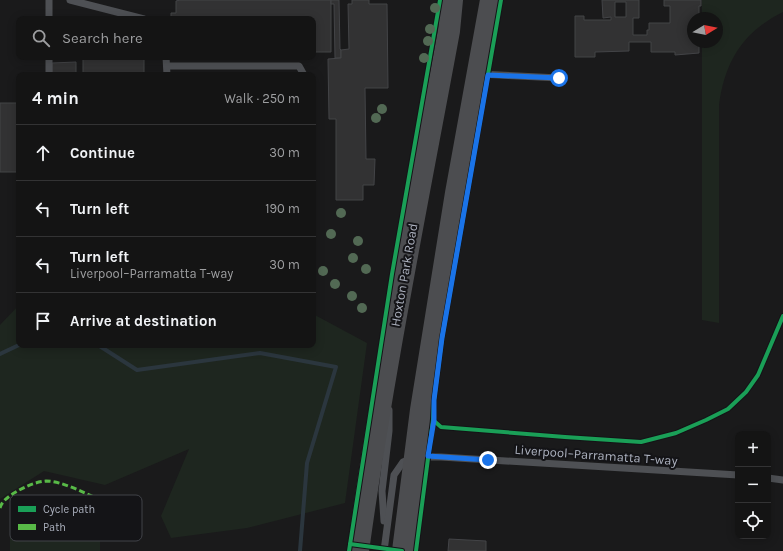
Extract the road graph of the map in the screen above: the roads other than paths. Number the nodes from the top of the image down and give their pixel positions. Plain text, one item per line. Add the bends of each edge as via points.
1 (49, 0) edge
2 (70, 0) edge
3 (452, 0) edge
4 (491, 0) edge
5 (49, 16) edge
6 (132, 16) edge
7 (49, 60) edge
8 (166, 60) edge
9 (167, 66) junction
10 (49, 72) edge
11 (167, 72) edge
12 (302, 72) edge
13 (478, 74) junction
14 (559, 78) dead end
15 (390, 356) junction
16 (415, 457) junction
17 (735, 476) edge
18 (771, 478) edge
19 (783, 480) edge
20 (390, 549) edge
21 (358, 551) edge

1 - 5 lane
2 - 6 lane
3 - 15 main road, Hoxton Park Road via 449,31
4 - 13 main road
7 - 10 lane
8 - 9 lane
9 - 11 lane
9 - 12 lane via 299,66
13 - 14 lane
13 - 16 main road via 452,217
15 - 20 lane via 389,431 382,491
15 - 21 main road, Hoxton Park Road
16 - 17 lane, Liverpool–Parramatta T-way
16 - 20 main road
18 - 19 lane

